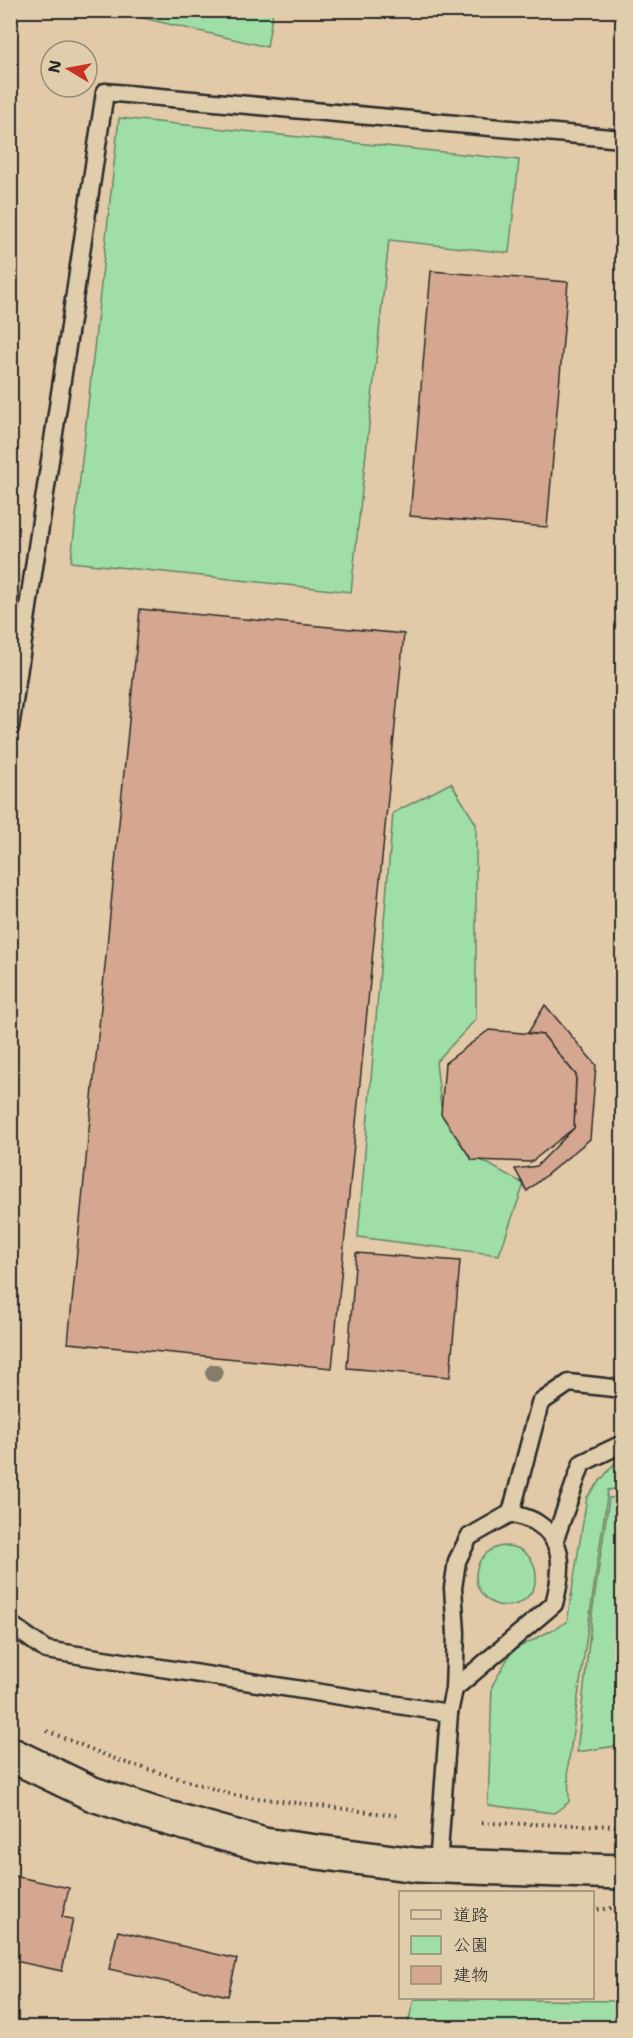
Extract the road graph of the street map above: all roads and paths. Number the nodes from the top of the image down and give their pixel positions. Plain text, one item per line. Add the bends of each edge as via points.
1 (622, 139) edge
2 (10, 728) edge
3 (622, 1389) edge
4 (622, 1444) edge
5 (511, 1513) junction
6 (555, 1539) junction
7 (10, 1624) edge
8 (454, 1689) junction
9 (449, 1713) junction
10 (43, 1730) dead end
11 (10, 1754) edge
12 (399, 1816) dead end
13 (482, 1823) dead end
14 (622, 1826) edge
15 (438, 1866) junction
16 (622, 1872) edge
17 (622, 1907) edge
18 (594, 1910) edge

1 - 2 lane via 105,92
3 - 5 lane via 569,1383 540,1403
4 - 6 lane via 582,1463
5 - 6 lane via 537,1522
5 - 8 lane via 469,1537 457,1561 453,1588
6 - 8 lane via 561,1565 554,1604
7 - 9 lane via 46,1650
8 - 9 lane
9 - 15 lane
10 - 12 path via 120,1761 234,1795
11 - 15 street via 93,1794 264,1845
13 - 14 path
15 - 16 street
17 - 18 path

